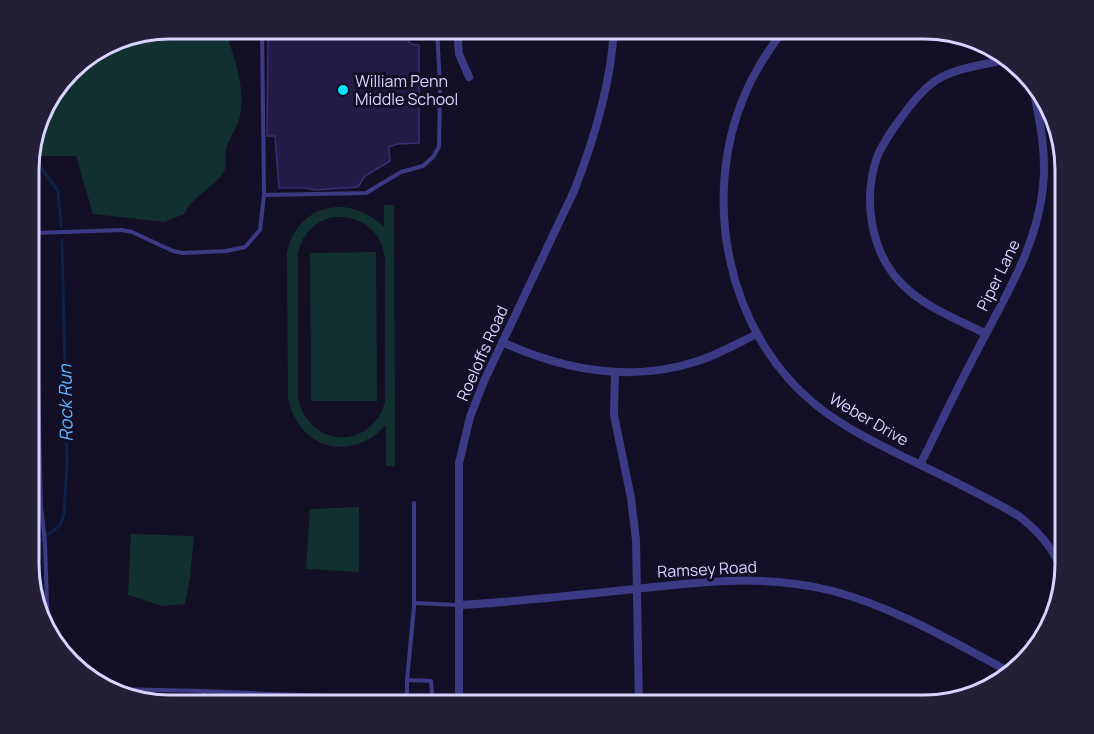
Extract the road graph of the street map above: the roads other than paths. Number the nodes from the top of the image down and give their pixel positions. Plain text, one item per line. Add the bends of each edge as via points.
1 (262, 39) edge
2 (438, 39) edge
3 (458, 39) edge
4 (613, 39) edge
5 (776, 39) edge
6 (998, 62) edge
7 (469, 77) dead end
8 (1035, 102) edge
9 (264, 195) junction
10 (39, 234) edge
11 (757, 334) junction
12 (986, 334) junction
13 (502, 342) junction
14 (615, 373) junction
15 (39, 423) edge
16 (920, 465) junction
17 (414, 504) dead end
18 (41, 506) joint
19 (1055, 556) edge
20 (637, 588) junction
21 (414, 603) junction
22 (459, 605) junction
23 (47, 609) edge
24 (1003, 668) edge
25 (407, 680) junction
26 (132, 689) edge
27 (204, 691) junction
28 (261, 694) joint
29 (203, 695) edge
30 (298, 695) edge
31 (407, 695) edge
32 (432, 695) edge
33 (459, 695) edge
34 (639, 695) edge

1 - 9 lane
2 - 9 lane via 439,147 423,166 402,172 366,193
3 - 7 street via 459,54
4 - 13 street, Roeloffs Road via 610,69 584,166
5 - 11 street, Weber Drive via 744,96 729,144 723,186 730,261
6 - 12 street via 946,75 923,91 887,136 872,175 870,192 877,241 899,282 927,304
8 - 12 street, Piper Lane via 1043,149 1040,206 1030,245
9 - 10 lane via 260,230 245,247 226,251 173,251 122,230
11 - 14 street via 682,365
11 - 16 street, Weber Drive via 783,372 815,405 859,434
12 - 16 street, Piper Lane
13 - 14 street via 554,363
13 - 22 street, Roeloffs Road via 476,399 459,463
14 - 20 street via 614,415 634,519
15 - 18 lane
16 - 19 street, Weber Drive via 1030,525
17 - 21 lane
18 - 23 lane
20 - 22 street, Ramsey Road
20 - 24 street, Ramsey Road via 749,580 832,591 888,610
20 - 34 street
21 - 22 lane
21 - 25 lane
22 - 33 street, Roeloffs Road
25 - 31 lane
25 - 32 lane via 431,681
26 - 27 lane
27 - 28 lane
27 - 29 lane
28 - 30 lane

